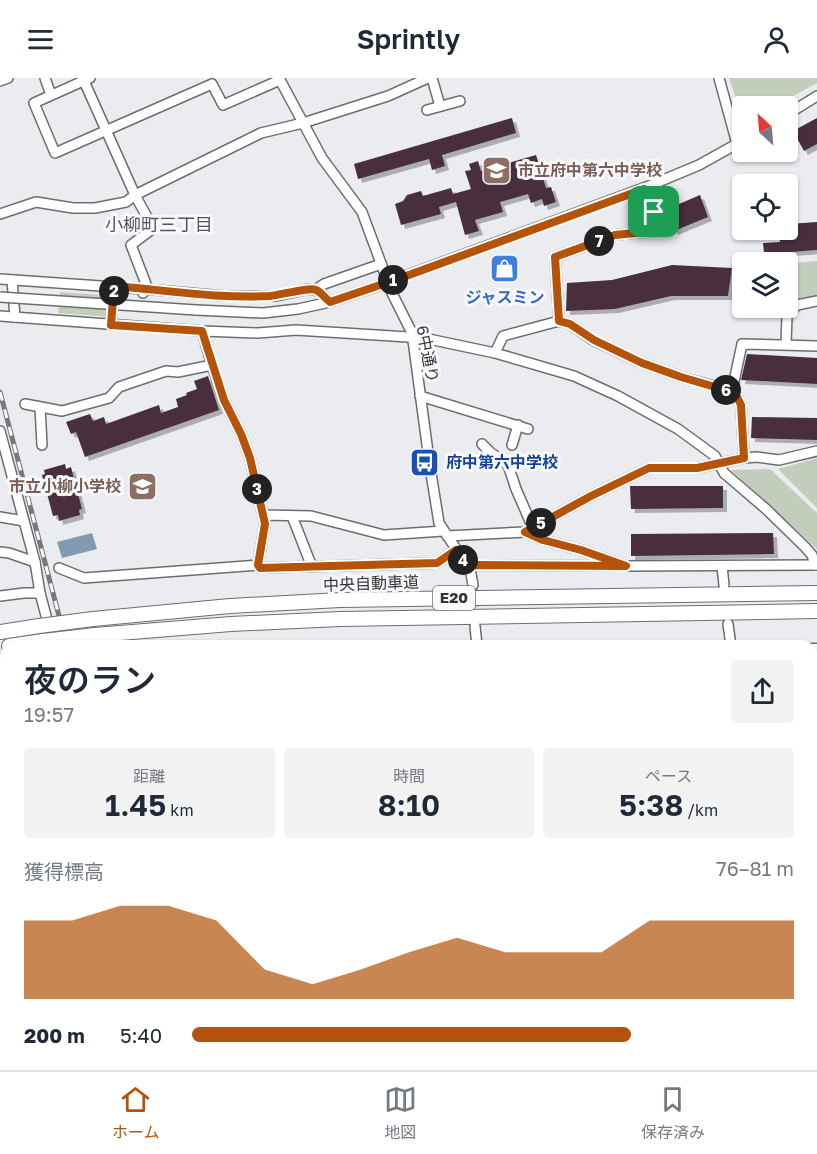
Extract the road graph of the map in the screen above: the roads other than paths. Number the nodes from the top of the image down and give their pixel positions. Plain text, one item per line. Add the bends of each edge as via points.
1 (8, 78) edge
2 (45, 78) edge
3 (430, 78) edge
4 (719, 78) edge
5 (88, 79) edge
6 (279, 79) edge
7 (0, 81) edge
8 (51, 95) junction
9 (817, 96) edge
10 (460, 101) dead end
11 (440, 106) junction
12 (798, 108) edge
13 (427, 110) dead end
14 (732, 118) edge
15 (303, 123) junction
16 (106, 131) junction
17 (732, 147) edge
18 (644, 189) junction
19 (135, 195) junction
20 (0, 214) edge
21 (381, 264) junction
22 (0, 279) edge
23 (12, 280) junction
24 (388, 282) junction
25 (114, 286) junction
26 (315, 290) junction
27 (143, 292) junction
28 (0, 297) edge
29 (817, 301) edge
30 (330, 302) junction
31 (0, 316) edge
32 (15, 317) junction
33 (559, 321) junction
34 (111, 325) junction
35 (202, 331) junction
36 (413, 338) junction
37 (786, 344) junction
38 (817, 346) edge
39 (495, 353) junction
40 (212, 365) junction
41 (732, 392) junction
42 (420, 396) junction
43 (25, 404) dead end
44 (40, 407) junction
45 (518, 426) junction
46 (528, 429) dead end
47 (0, 432) edge
48 (482, 444) dead end
49 (512, 445) dead end
50 (42, 446) dead end
51 (817, 450) edge
52 (744, 458) junction
53 (720, 464) junction
54 (263, 515) junction
55 (292, 516) junction
56 (0, 517) edge
57 (24, 521) junction
58 (529, 530) junction
59 (445, 534) junction
60 (456, 550) junction
61 (0, 552) edge
62 (35, 562) junction
63 (258, 565) junction
64 (816, 565) edge
65 (626, 566) junction
66 (722, 566) junction
67 (312, 567) junction
68 (468, 567) junction
69 (59, 568) dead end
70 (473, 585) tunnel mouth
71 (724, 585) dead end
72 (40, 593) junction
73 (817, 593) edge
74 (0, 596) edge
75 (817, 611) edge
76 (728, 624) dead end
77 (475, 626) tunnel mouth
78 (0, 632) edge
79 (48, 640) edge
80 (70, 640) edge
81 (476, 640) edge
82 (730, 640) edge

1 - 7 street
2 - 8 street
3 - 11 street
3 - 15 street
4 - 14 street
5 - 8 street
5 - 16 street
6 - 15 street, 6中通り
6 - 16 street via 223,105 212,84
8 - 16 street via 34,103 56,153
9 - 12 street
10 - 11 street
11 - 13 street
15 - 19 street via 261,133
15 - 21 street, 6中通り via 322,158 362,212
16 - 19 street
17 - 18 street
18 - 24 street
18 - 33 street via 654,212 655,231 615,235 555,257
19 - 20 street via 126,202 94,208 36,202
19 - 27 street via 151,230 131,245 146,284
21 - 24 street, 6中通り
21 - 26 street
22 - 23 street
23 - 25 street
23 - 32 street
24 - 30 street
24 - 36 street, 6中通り
25 - 27 street
25 - 34 street
26 - 27 street via 275,296
26 - 30 street
28 - 30 street, bridge via 263,313
29 - 37 street via 797,305 787,316
31 - 32 street
32 - 34 street
33 - 39 street via 503,336
33 - 41 street via 642,363
34 - 35 street
35 - 36 street via 296,330
35 - 40 street
36 - 39 street
36 - 42 street, 6中通り
37 - 38 street
37 - 41 street via 742,344
39 - 53 street via 574,376 618,396 678,429
40 - 44 street via 166,371 118,387 109,398 62,411
40 - 54 street via 250,458
41 - 52 street via 741,405
42 - 45 street
42 - 59 street, 6中通り via 439,523
43 - 44 street
44 - 50 street
45 - 46 street
45 - 49 street
47 - 57 street
48 - 58 street via 508,465
51 - 52 street via 779,460
52 - 53 street
53 - 58 street via 649,468
53 - 64 street via 724,473 805,547
54 - 55 street
54 - 63 street
55 - 59 street via 311,516 384,535
55 - 67 street
56 - 57 street
57 - 62 street
58 - 59 street
58 - 65 street via 543,540
59 - 60 street, 6中通り
60 - 67 street via 437,563
60 - 68 street, 6中通り
61 - 62 street
62 - 72 street
63 - 67 street
63 - 69 street via 84,578
64 - 66 street
65 - 66 street
65 - 68 street
66 - 71 street
68 - 70 street, 6中通り
72 - 74 street
72 - 79 street
73 - 78 highway, 中央自動車道 / E20, bridge via 340,600 230,606
75 - 80 highway, 中央自動車道 / E20, bridge via 340,618
76 - 82 street
77 - 81 street

